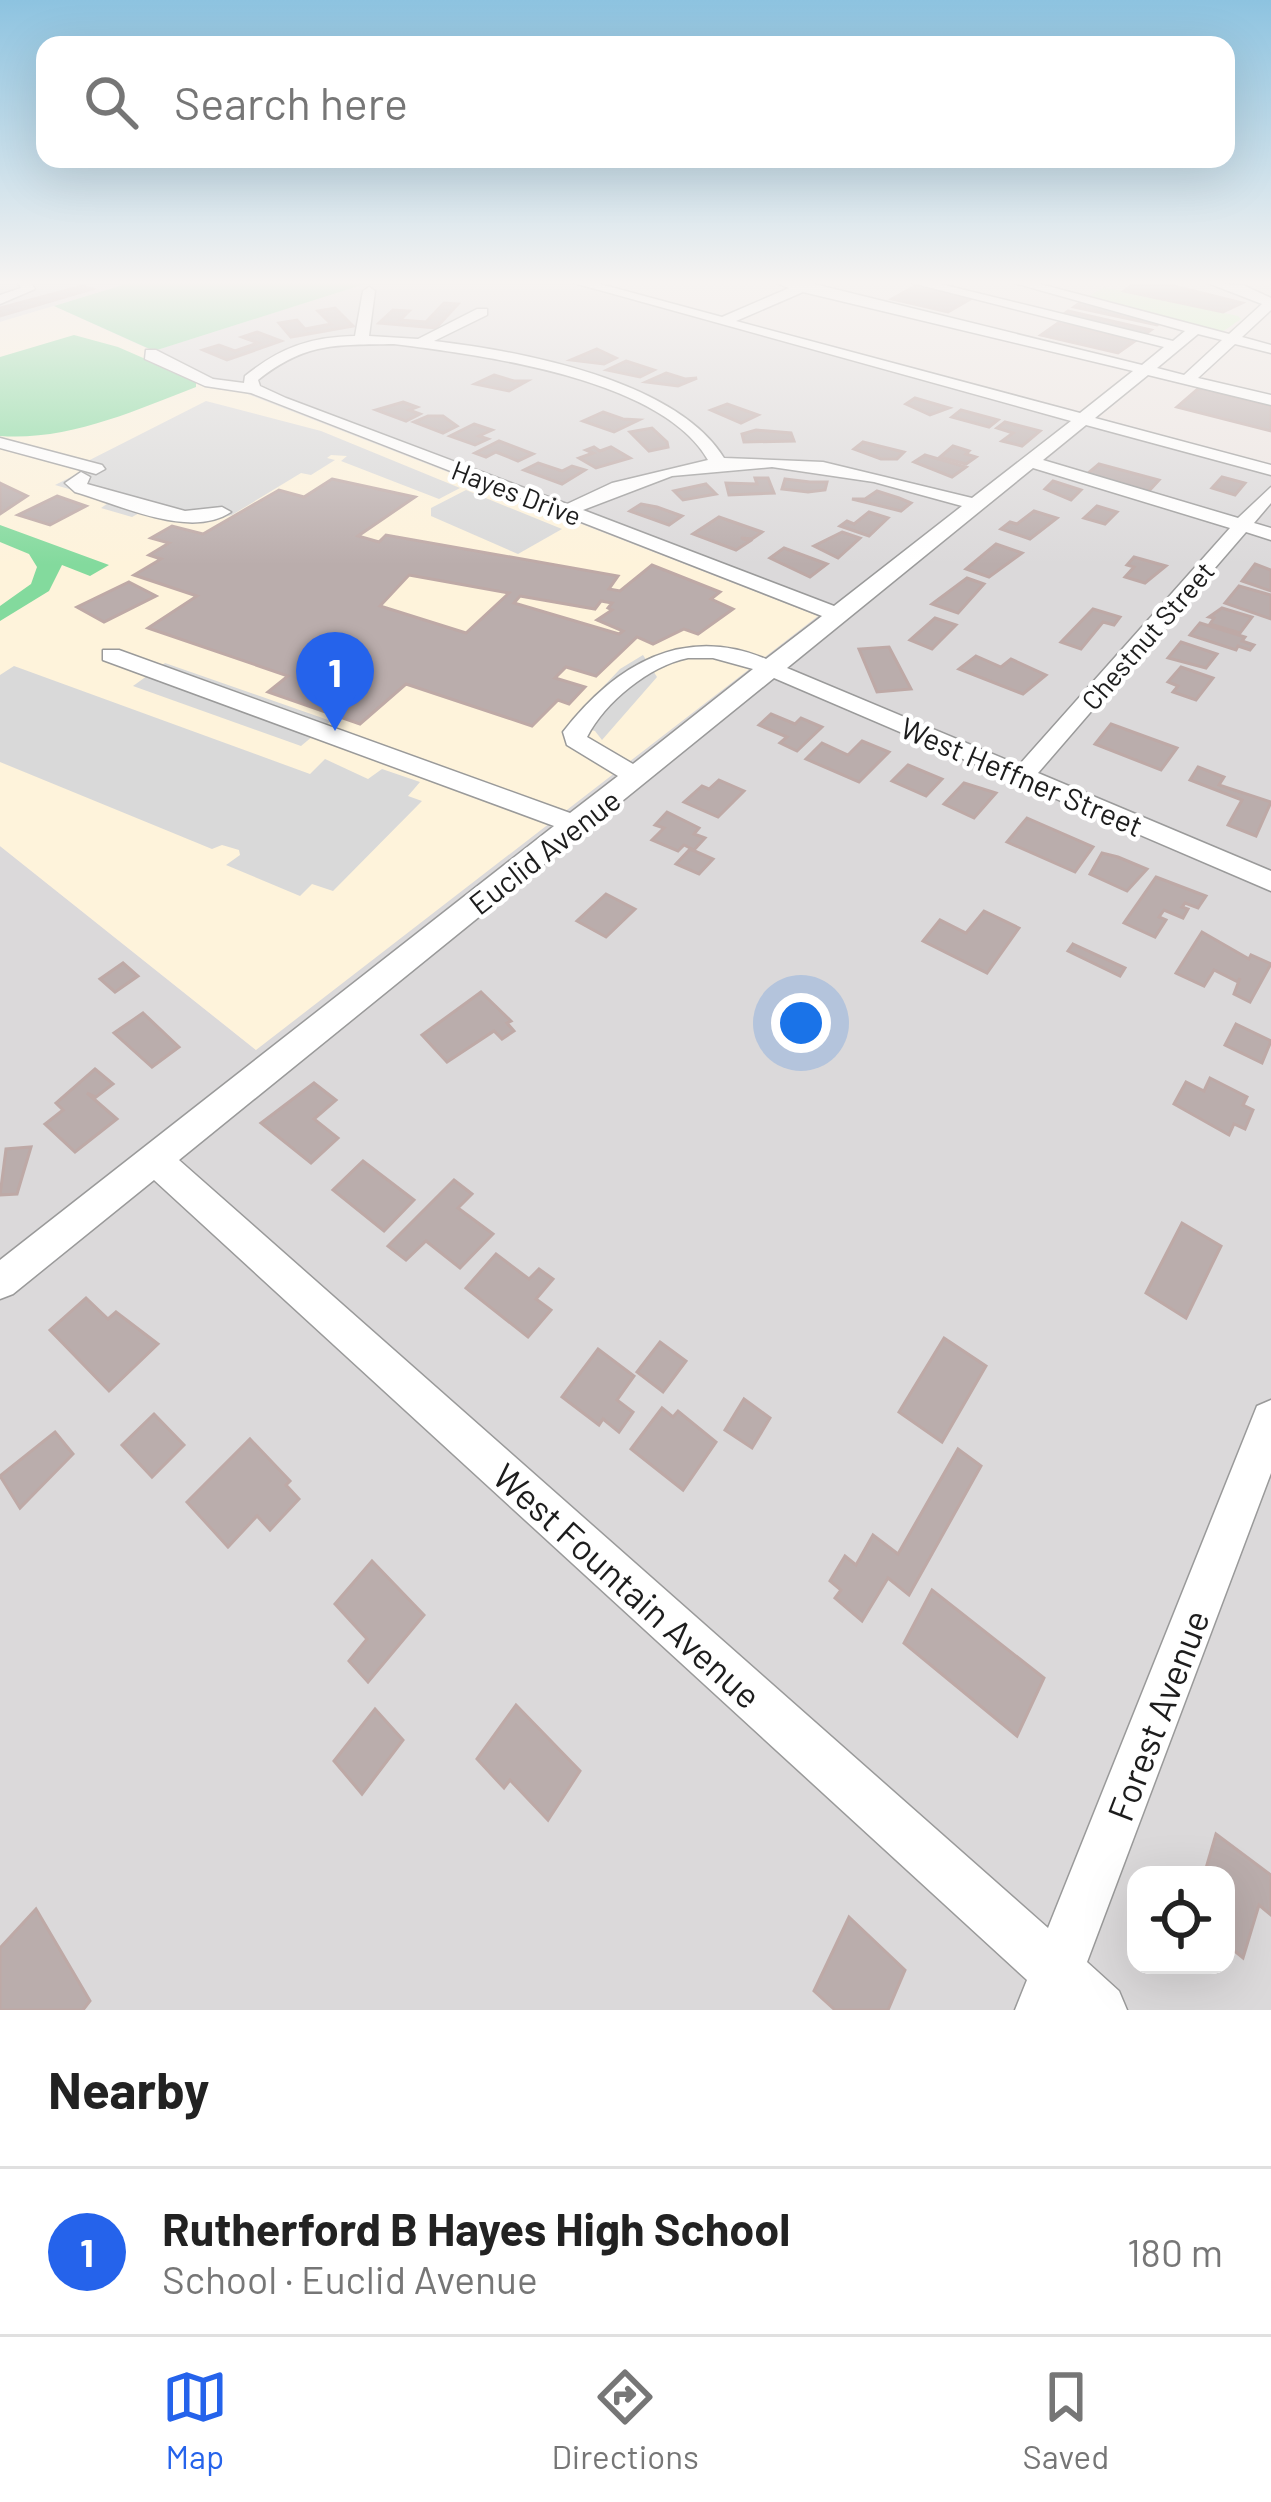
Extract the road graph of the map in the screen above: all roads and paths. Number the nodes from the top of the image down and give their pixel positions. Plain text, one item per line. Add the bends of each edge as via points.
1 (196, 377) edge
2 (251, 377) edge
3 (571, 377) edge
4 (927, 377) edge
5 (1142, 377) edge
6 (1171, 377) edge
7 (1191, 377) edge
8 (1187, 380) junction
9 (254, 389) junction
10 (1271, 400) edge
11 (221, 405) dead end
12 (1087, 420) junction
13 (0, 443) edge
14 (718, 463) junction
15 (1033, 463) junction
16 (1271, 470) edge
17 (1271, 492) edge
18 (980, 506) junction
19 (567, 511) junction
20 (222, 512) dead end
21 (1241, 525) junction
22 (1271, 534) edge
23 (841, 616) junction
24 (111, 655) dead end
25 (772, 670) junction
26 (638, 777) junction
27 (1022, 777) junction
28 (577, 825) junction
29 (1271, 882) edge
30 (155, 1160) junction
31 (0, 1282) edge
32 (1271, 1420) edge
33 (1050, 1991) edge
34 (1100, 2010) edge

1 - 9 street, Hayes Drive
2 - 9 street
3 - 14 street via 689,425
4 - 12 street
5 - 12 street, Euclid Avenue
6 - 8 street
7 - 8 street
8 - 10 street
9 - 11 street
9 - 19 street, Hayes Drive
12 - 15 street, Euclid Avenue
12 - 16 street
13 - 20 street via 88,473 74,483 81,488 185,517
14 - 18 street via 854,469
14 - 19 street via 625,482
15 - 18 street, Euclid Avenue
15 - 21 street
17 - 21 street, Chestnut Street
18 - 23 street, Euclid Avenue
19 - 23 street, Hayes Drive
21 - 22 street
21 - 27 street, Chestnut Street
23 - 25 street, Euclid Avenue
24 - 28 street
25 - 26 street, Euclid Avenue
25 - 26 street, West Heffner Street via 688,649 636,669 575,740
25 - 27 street, West Heffner Street
26 - 28 street, Euclid Avenue
27 - 29 street, West Heffner Street
28 - 30 street, Euclid Avenue
30 - 31 street, Euclid Avenue
30 - 33 street, West Fountain Avenue
32 - 33 street, Forest Avenue
33 - 34 street, West Fountain Avenue

